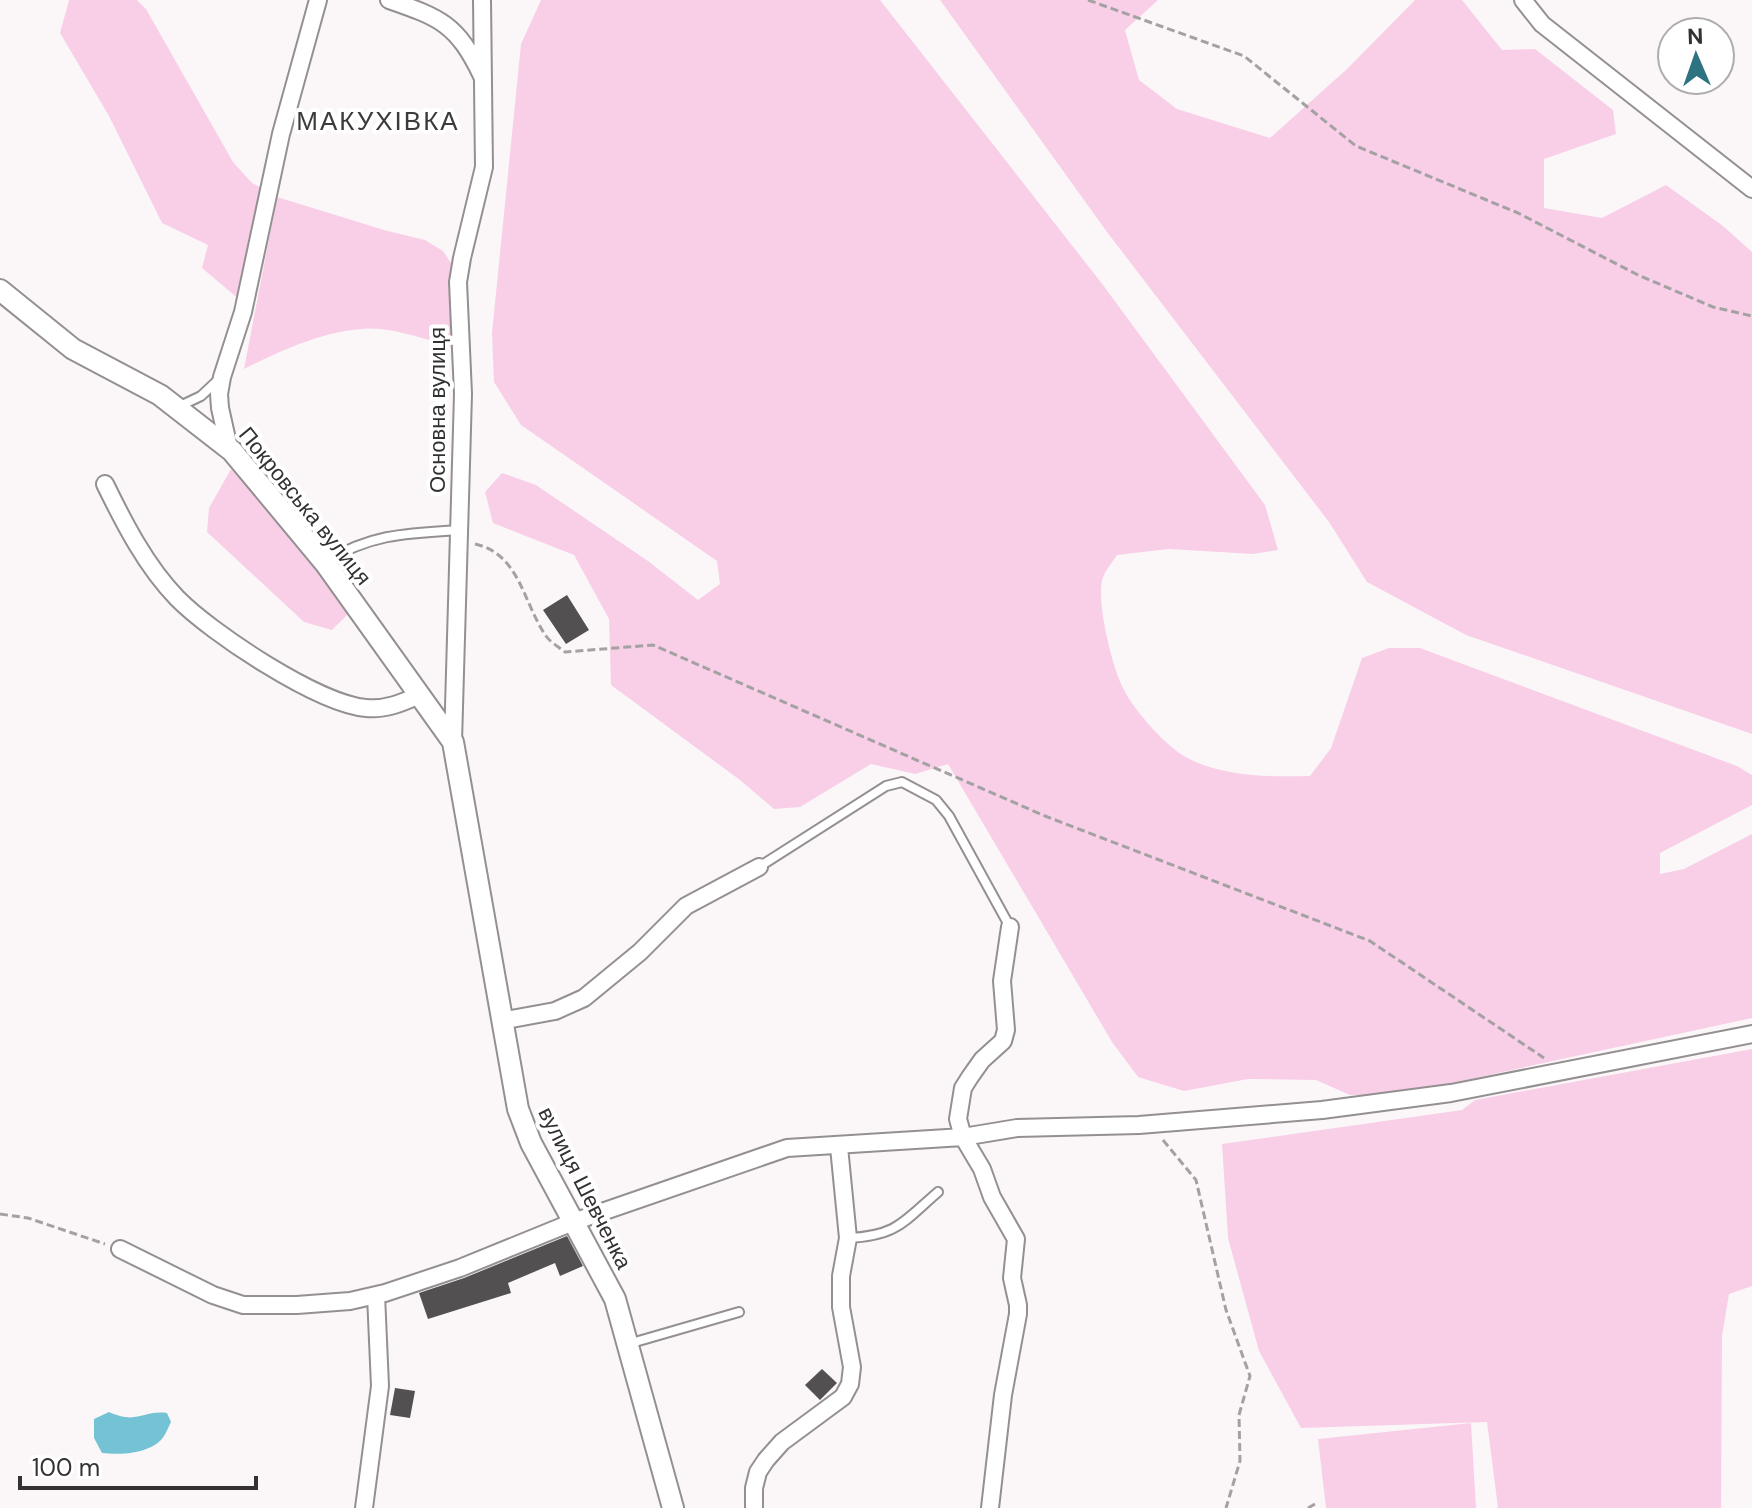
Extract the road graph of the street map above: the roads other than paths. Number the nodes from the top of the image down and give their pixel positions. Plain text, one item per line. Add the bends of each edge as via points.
1 (318, 0) edge
2 (389, 0) edge
3 (482, 0) edge
4 (1523, 0) edge
5 (483, 29) junction
6 (454, 31) junction
7 (484, 81) junction
8 (1752, 189) edge
9 (0, 290) edge
10 (222, 377) junction
11 (176, 407) junction
12 (229, 448) junction
13 (105, 484) dead end
14 (458, 535) junction
15 (325, 563) junction
16 (419, 695) junction
17 (453, 742) junction
18 (759, 867) joint
19 (1010, 927) joint
20 (501, 1021) junction
21 (1752, 1034) edge
22 (963, 1137) junction
23 (839, 1147) junction
24 (938, 1192) dead end
25 (573, 1222) junction
26 (848, 1238) junction
27 (120, 1249) road end
28 (376, 1295) junction
29 (739, 1312) dead end
30 (628, 1344) junction
31 (364, 1508) edge
32 (673, 1508) edge
33 (754, 1508) edge
34 (990, 1508) edge

1 - 10 street via 281,134 243,312
2 - 6 street via 430,14
3 - 5 street, Основна вулиця
4 - 8 street via 1542,24
5 - 6 lane via 466,36
5 - 7 street, Основна вулиця
6 - 7 street
7 - 14 street, Основна вулиця via 484,167 458,282 463,394
9 - 11 street, Покровська вулиця via 73,349
10 - 11 lane via 201,396
10 - 12 street via 219,394
11 - 12 street, Покровська вулиця
12 - 15 street, Покровська вулиця
13 - 16 street via 154,572 178,599 240,648 292,680 346,704 384,707
14 - 15 lane via 394,535 350,547
14 - 17 street, Основна вулиця
15 - 16 street, Покровська вулиця
16 - 17 street, Покровська вулиця
17 - 20 street, вулиця Шевченка
18 - 19 lane via 886,786 902,782 936,800 949,816
18 - 20 street via 686,906 584,998 555,1011
19 - 22 street via 1002,981 1006,1030 1003,1041 963,1088 958,1119
20 - 25 street, вулиця Шевченка via 518,1109
21 - 22 street via 1451,1093 1322,1110 1017,1128
22 - 23 street
22 - 34 street via 1016,1239 1012,1278 1018,1314
23 - 25 street via 787,1148
23 - 26 street
24 - 26 lane via 889,1232
25 - 28 street
25 - 30 street, вулиця Шевченка via 615,1299
26 - 33 street via 841,1307 850,1384 843,1397 766,1460 758,1472
27 - 28 street via 243,1305 297,1305
28 - 31 street via 380,1386
29 - 30 lane
30 - 32 street, вулиця Шевченка

